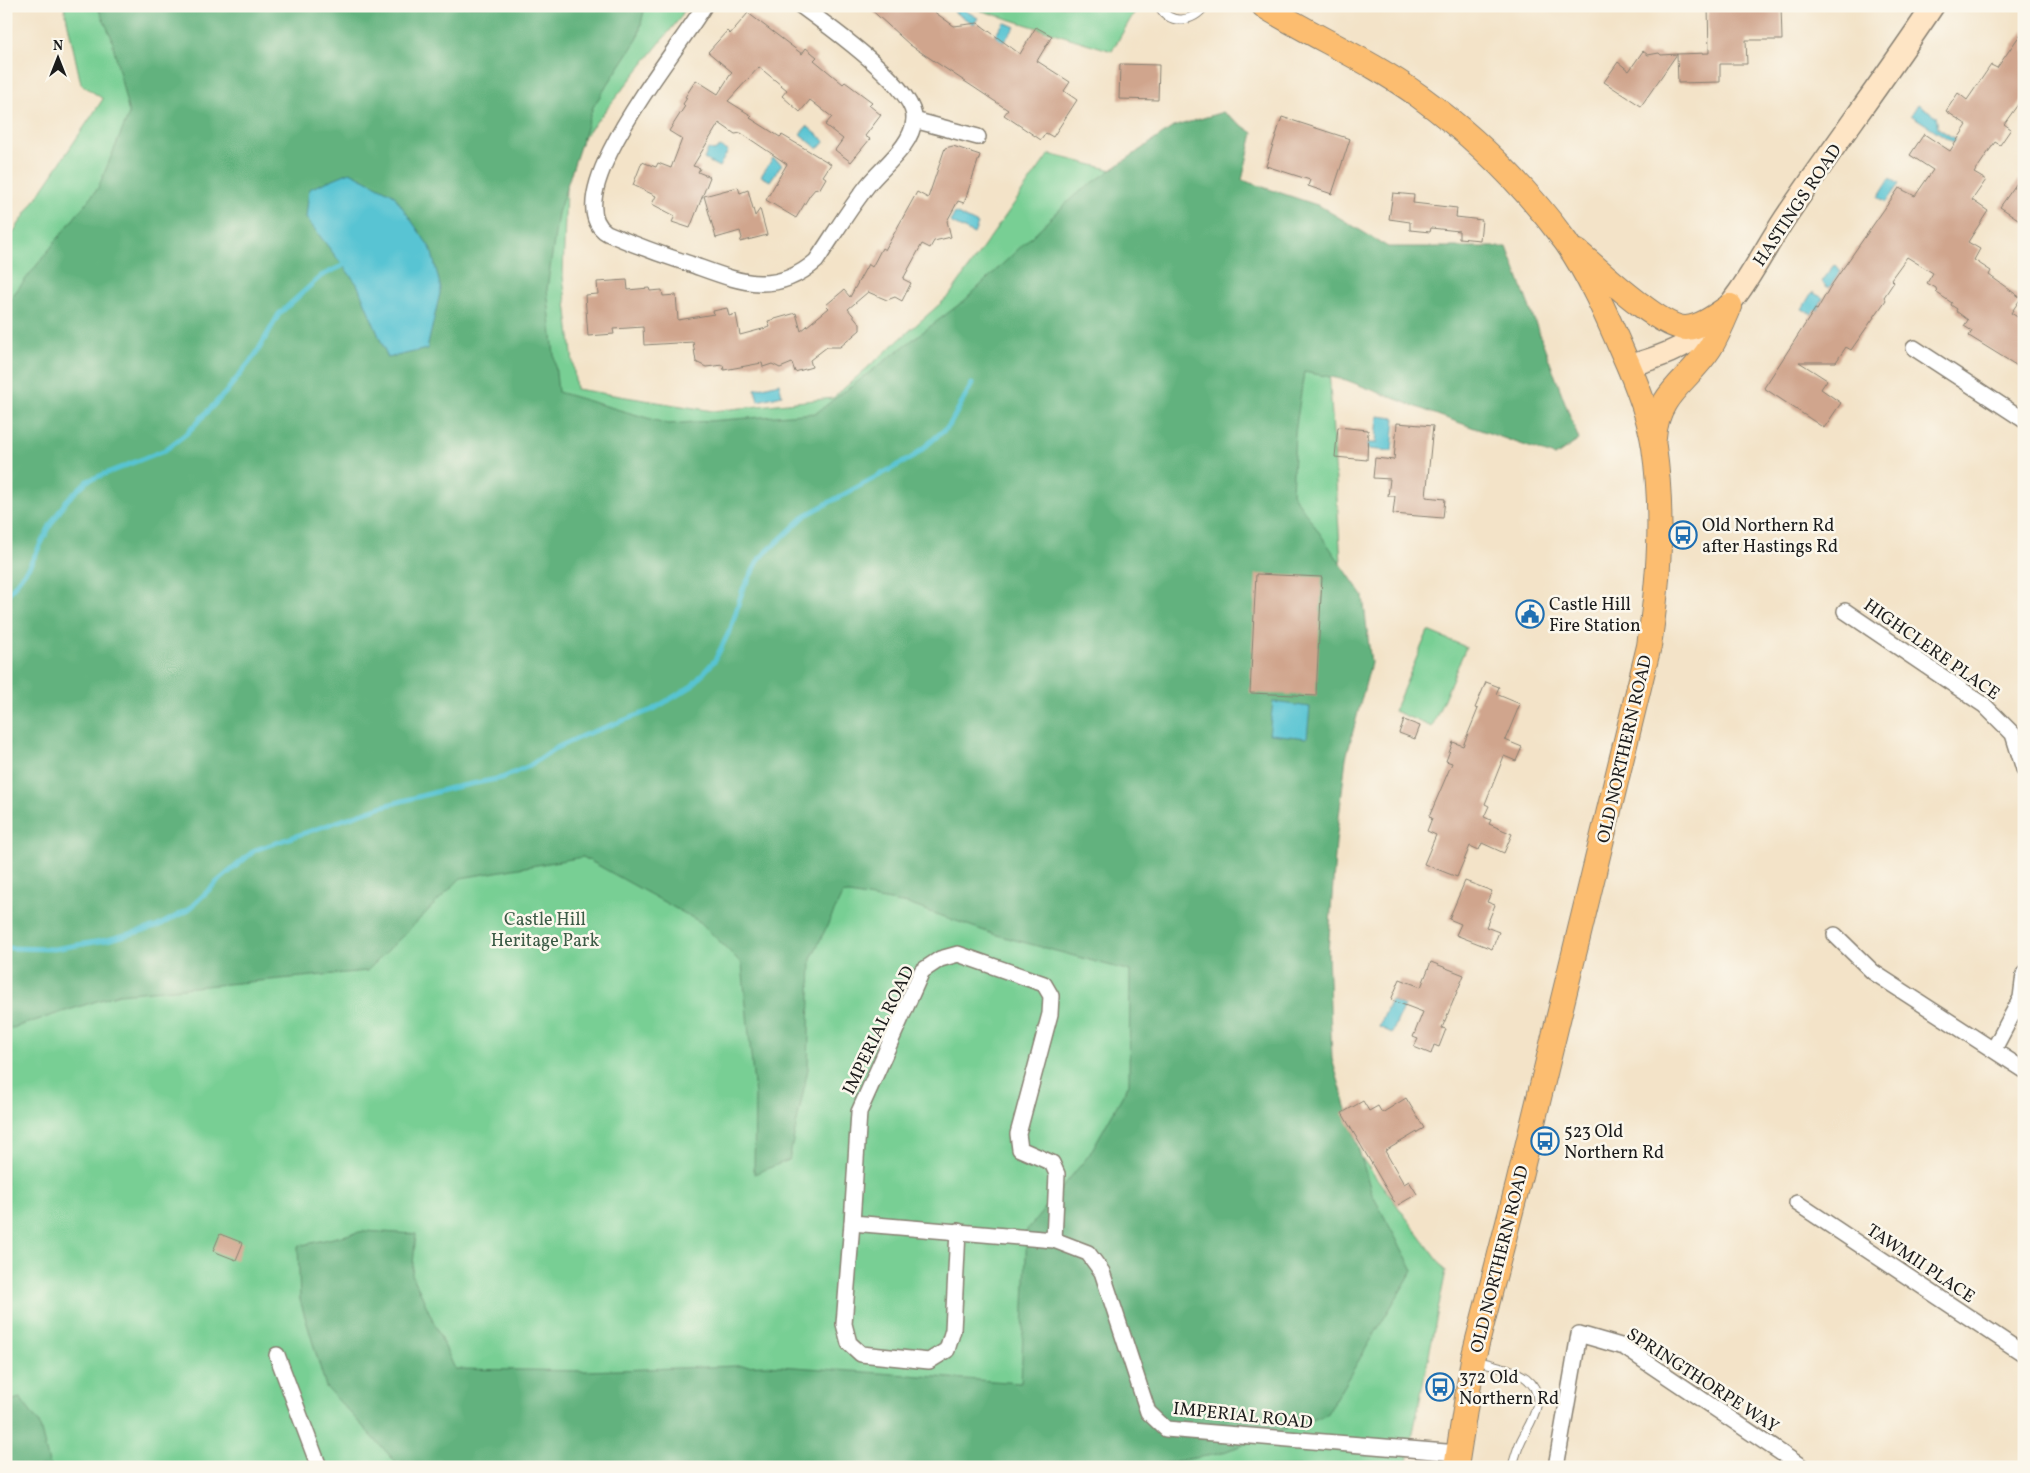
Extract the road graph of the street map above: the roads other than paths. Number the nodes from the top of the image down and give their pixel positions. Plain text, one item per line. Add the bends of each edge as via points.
1 (704, 6) edge
2 (801, 6) edge
3 (1159, 6) edge
4 (1205, 6) edge
5 (1264, 6) edge
6 (1933, 6) edge
7 (914, 120) junction
8 (978, 137) dead end
9 (1567, 243) junction
10 (1730, 306) junction
11 (1914, 348) dead end
12 (1628, 366) junction
13 (2024, 420) edge
14 (1654, 446) junction
15 (1845, 611) dead end
16 (2024, 769) edge
17 (1835, 935) dead end
18 (2024, 974) edge
19 (1994, 1049) junction
20 (2024, 1070) edge
21 (1797, 1203) dead end
22 (852, 1222) junction
23 (958, 1231) junction
24 (1054, 1240) junction
25 (2024, 1354) edge
26 (277, 1355) dead end
27 (1473, 1359) junction
28 (1457, 1460) edge
29 (319, 1467) edge
30 (1512, 1467) edge
31 (1556, 1467) edge
32 (1802, 1467) edge

1 - 7 street via 638,102 597,185 592,210 596,223 607,233 742,282 773,283 789,279 816,261 868,185 904,143 912,131
2 - 7 street via 898,86 908,101
3 - 4 lane via 1167,16 1184,20 1195,16
5 - 9 main road, OLD NORTHERN ROAD via 1353,55 1417,95 1461,128 1488,152
6 - 10 main road, HASTINGS ROAD via 1785,219
7 - 8 street
9 - 10 main road via 1648,309 1674,326 1687,328 1706,322
9 - 12 main road, OLD NORTHERN ROAD via 1603,307
10 - 12 main road, HASTINGS ROAD via 1684,346
10 - 14 main road via 1710,348 1661,406 1655,422
11 - 13 street
12 - 14 main road, OLD NORTHERN ROAD via 1641,396
14 - 27 main road, OLD NORTHERN ROAD via 1661,523 1660,561 1649,646 1521,1175
15 - 16 street, HIGHCLERE PLACE via 1984,704 2013,734
17 - 19 street via 1873,972
18 - 19 street via 2021,998
19 - 20 street
21 - 25 street, TAWMII PLACE
22 - 23 street, IMPERIAL ROAD
22 - 23 street via 844,1324 850,1343 861,1354 929,1360 947,1350 953,1330
22 - 24 street, IMPERIAL ROAD via 859,1112 922,972 940,959 958,954 1044,984 1051,996 1050,1014 1018,1134 1020,1149 1052,1163 1057,1174
23 - 24 street, IMPERIAL ROAD
24 - 28 street, IMPERIAL ROAD via 1088,1253 1102,1272 1148,1412 1166,1429
26 - 29 street
27 - 28 main road, OLD NORTHERN ROAD
27 - 30 lane via 1527,1378 1535,1390 1538,1402 1534,1419
31 - 32 street, SPRINGTHORPE WAY via 1579,1334 1624,1348

